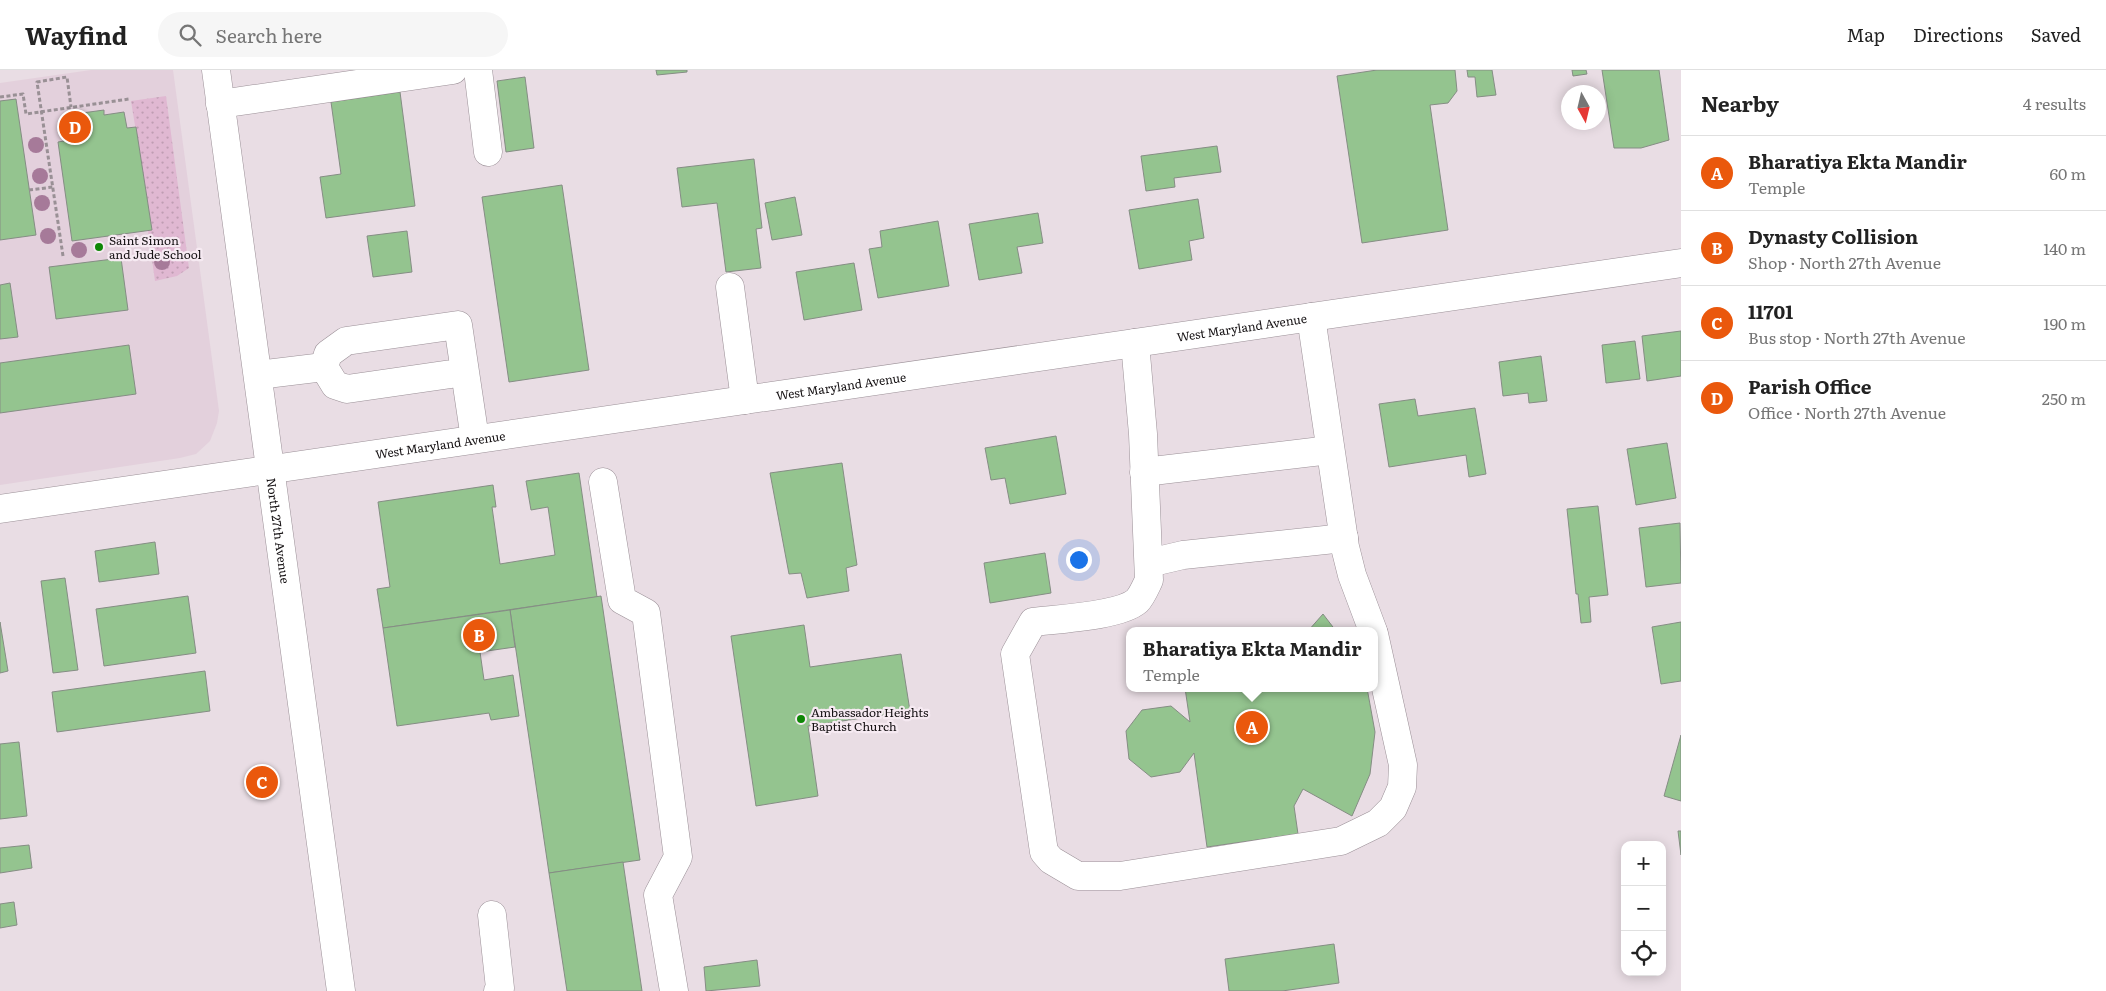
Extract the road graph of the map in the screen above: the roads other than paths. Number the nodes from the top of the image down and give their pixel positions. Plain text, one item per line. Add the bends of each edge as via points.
1 (216, 70) edge
2 (453, 70) edge
3 (478, 70) edge
4 (220, 104) junction
5 (488, 152) dead end
6 (1681, 263) edge
7 (730, 287) dead end
8 (1311, 317) junction
9 (1135, 343) junction
10 (324, 368) junction
11 (465, 372) junction
12 (258, 375) junction
13 (745, 400) junction
14 (475, 439) junction
15 (1330, 450) junction
16 (271, 469) junction
17 (1144, 472) junction
18 (602, 482) dead end
19 (0, 509) edge
20 (1344, 538) junction
21 (1148, 563) junction
22 (1372, 627) edge
23 (1378, 650) edge
24 (492, 915) dead end
25 (341, 991) edge
26 (498, 991) edge
27 (674, 991) edge

1 - 4 street, North 27th Avenue
2 - 4 street
3 - 5 street
4 - 12 street, North 27th Avenue
6 - 8 street, West Maryland Avenue
7 - 13 street
8 - 9 street, West Maryland Avenue
8 - 15 street
9 - 13 street, West Maryland Avenue
9 - 17 street
10 - 11 street via 335,385 347,389
10 - 11 street via 328,354 346,340 458,325
10 - 12 street
11 - 14 street
12 - 16 street, North 27th Avenue
13 - 14 street, West Maryland Avenue
14 - 16 street, West Maryland Avenue
15 - 17 street
15 - 20 street
16 - 19 street, West Maryland Avenue
16 - 25 street, North 27th Avenue
17 - 21 street
18 - 27 street via 622,600 646,613 678,857 658,895
20 - 21 street via 1183,555
20 - 22 street via 1352,575
21 - 23 street via 1149,580 1137,600 1123,608 1100,614 1033,622 1015,654 1044,852 1050,860 1078,876 1120,876 1341,841 1378,823 1393,808 1402,787 1403,766
24 - 26 street

